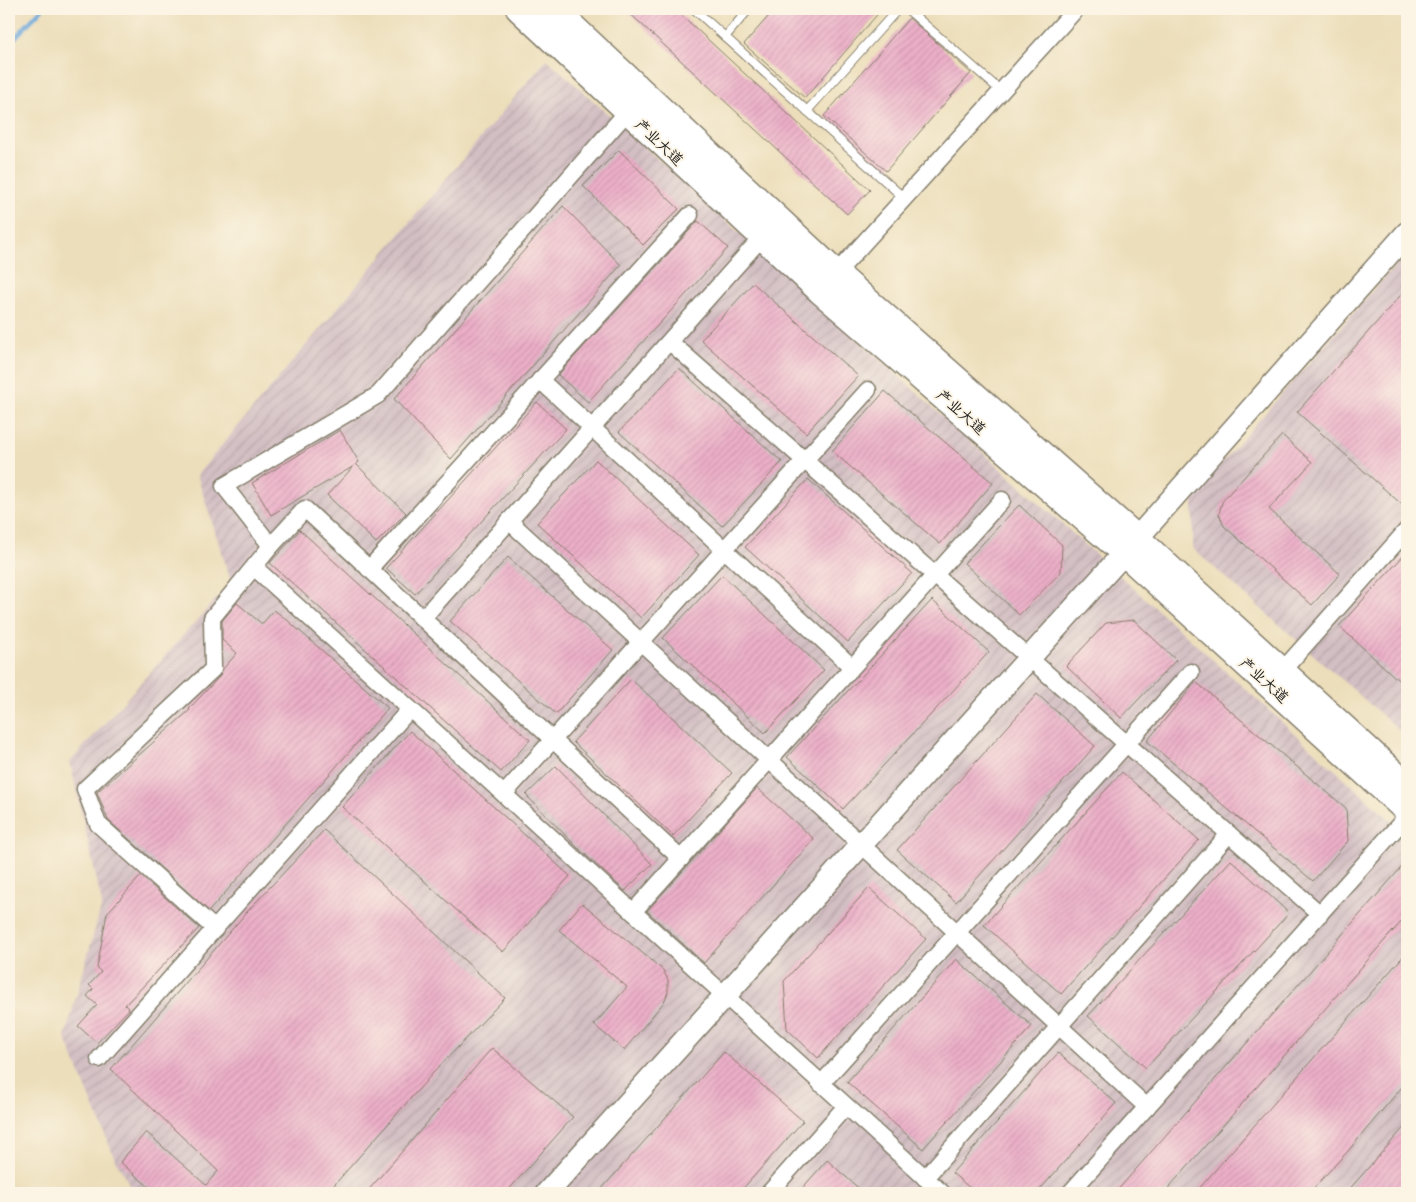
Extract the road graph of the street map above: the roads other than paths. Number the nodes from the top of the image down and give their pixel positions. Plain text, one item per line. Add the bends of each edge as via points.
1 (519, 9) edge
2 (554, 9) edge
3 (694, 9) edge
4 (749, 9) edge
5 (898, 9) edge
6 (907, 9) edge
7 (1076, 9) edge
8 (725, 37) junction
9 (1001, 91) junction
10 (807, 111) junction
11 (627, 112) junction
12 (904, 198) junction
13 (690, 215) dead end
14 (1407, 233) edge
15 (762, 237) junction
16 (828, 282) junction
17 (670, 342) junction
18 (540, 380) junction
19 (868, 390) dead end
20 (592, 428) junction
21 (805, 460) junction
22 (1002, 500) dead end
23 (509, 521) junction
24 (1407, 530) edge
25 (1131, 545) junction
26 (270, 546) junction
27 (724, 550) junction
28 (254, 567) junction
29 (369, 569) junction
30 (935, 575) junction
31 (422, 619) junction
32 (641, 642) junction
33 (1029, 658) junction
34 (852, 667) junction
35 (1282, 671) junction
36 (1190, 672) dead end
37 (410, 709) junction
38 (552, 740) junction
39 (1126, 744) junction
40 (769, 760) junction
41 (1407, 785) edge
42 (504, 794) junction
43 (1407, 811) edge
44 (1407, 816) edge
45 (1229, 834) junction
46 (861, 845) junction
47 (681, 859) junction
48 (633, 912) junction
49 (1320, 914) junction
50 (215, 929) junction
51 (957, 933) junction
52 (725, 996) junction
53 (1059, 1026) junction
54 (99, 1059) dead end
55 (822, 1084) junction
56 (846, 1106) junction
57 (1147, 1107) junction
58 (925, 1178) junction
59 (547, 1193) edge
60 (770, 1193) edge
61 (942, 1193) edge
62 (1070, 1193) edge

1 - 11 main road, 产业大道
2 - 16 main road, 产业大道
3 - 8 lane
4 - 8 lane
5 - 10 lane
6 - 9 lane
7 - 9 street
8 - 10 lane
9 - 12 street
10 - 12 lane
11 - 15 main road, 产业大道
11 - 26 street via 378,395 224,486
12 - 16 street
13 - 18 street
14 - 25 street
15 - 16 main road, 产业大道
15 - 17 street
16 - 25 main road, 产业大道
17 - 20 street
17 - 21 street
18 - 20 street
18 - 29 street
19 - 21 street
20 - 23 street
20 - 27 street
21 - 27 street
21 - 30 street
22 - 30 street
23 - 31 street
23 - 32 street
24 - 35 street
25 - 33 street
25 - 35 main road, 产业大道
25 - 43 main road, 产业大道
26 - 28 street
26 - 29 street via 305,509
27 - 32 street
27 - 34 street
28 - 37 street
28 - 50 street via 212,618 213,669 85,790 98,824
29 - 31 street
30 - 33 street
30 - 34 street
31 - 38 street
32 - 38 street
32 - 40 street
33 - 39 street
33 - 46 street
34 - 40 street
35 - 41 main road, 产业大道
36 - 39 street
37 - 42 street
37 - 50 street
38 - 42 street
38 - 47 street
39 - 45 street
39 - 51 street
40 - 46 street
40 - 47 street
42 - 48 street
44 - 49 street
45 - 49 street
45 - 53 street
46 - 51 street
46 - 52 street
47 - 48 street
48 - 52 street
49 - 57 street
50 - 54 street
51 - 53 street
51 - 55 street
52 - 55 street
52 - 59 street
53 - 57 street
53 - 58 street
55 - 56 street
56 - 58 street
56 - 60 street
57 - 62 street
58 - 61 street

